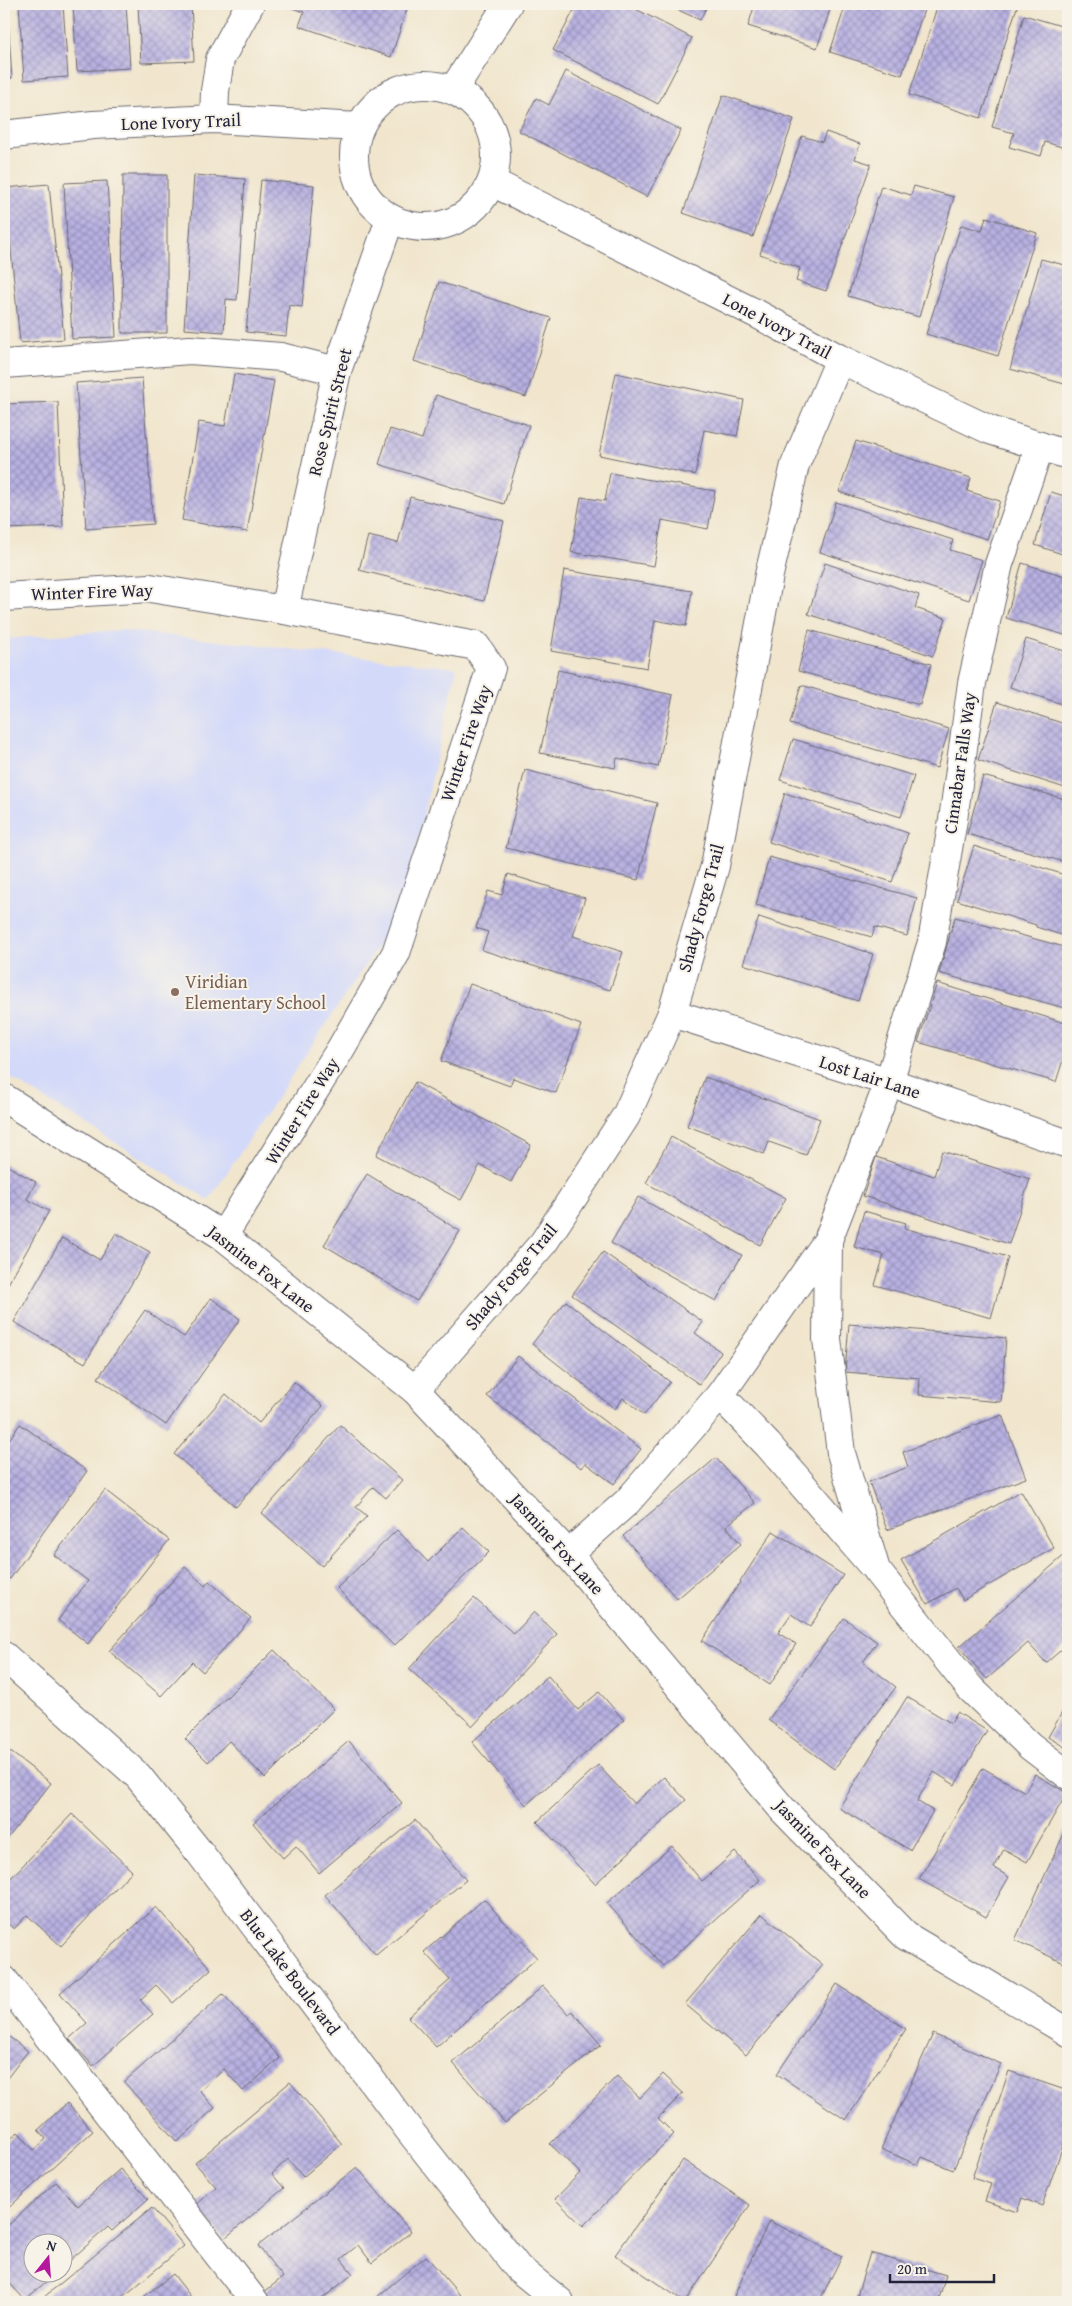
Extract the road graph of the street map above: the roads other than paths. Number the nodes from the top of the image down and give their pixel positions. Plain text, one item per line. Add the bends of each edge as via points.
1 (250, 4) edge
2 (508, 4) edge
3 (453, 90) junction
4 (214, 119) junction
5 (359, 127) junction
6 (4, 134) edge
7 (492, 182) junction
8 (390, 219) junction
9 (840, 359) junction
10 (4, 364) edge
11 (338, 371) junction
12 (1040, 446) junction
13 (1068, 455) edge
14 (4, 596) edge
15 (284, 610) junction
16 (672, 1012) junction
17 (889, 1082) junction
18 (4, 1098) edge
19 (1068, 1144) edge
20 (223, 1236) junction
21 (828, 1240) junction
22 (415, 1390) junction
23 (720, 1395) junction
24 (568, 1554) junction
25 (876, 1570) junction
26 (4, 1656) edge
27 (1068, 1775) edge
28 (4, 1980) edge
29 (1068, 2032) edge
30 (256, 2302) edge
31 (560, 2302) edge

1 - 4 street via 220,59
2 - 3 street
3 - 5 street via 431,84 409,86 388,94 371,108
3 - 7 street via 476,105 491,128 497,155
4 - 5 street, Lone Ivory Trail
4 - 6 street, Lone Ivory Trail
5 - 8 street via 352,152 356,179 369,202
7 - 8 street via 480,203 461,219 438,227 414,227
7 - 9 street, Lone Ivory Trail
8 - 11 street, Rose Spirit Street
9 - 12 street, Lone Ivory Trail via 990,430
9 - 16 street, Shady Forge Trail via 795,465 769,575 715,866
10 - 11 street via 190,350 281,357
11 - 15 street, Rose Spirit Street
12 - 13 street, Lone Ivory Trail
12 - 17 street, Cinnabar Falls Way via 999,564 972,683 932,942
14 - 15 street, Winter Fire Way via 150,588
15 - 20 street, Winter Fire Way via 476,646 491,668 396,953 335,1058
16 - 17 street, Lost Lair Lane
16 - 22 street, Shady Forge Trail via 626,1116 544,1242
17 - 19 street, Lost Lair Lane
17 - 21 street, Cinnabar Falls Way
18 - 20 street, Jasmine Fox Lane
20 - 22 street, Jasmine Fox Lane
21 - 23 street
21 - 25 street via 827,1339 841,1452
22 - 24 street, Jasmine Fox Lane
23 - 24 street via 627,1502
23 - 25 street via 768,1445
24 - 29 street, Jasmine Fox Lane via 784,1811 906,1936
25 - 27 street via 970,1688 1030,1746
26 - 31 street, Blue Lake Boulevard via 138,1776 518,2268
28 - 30 street

